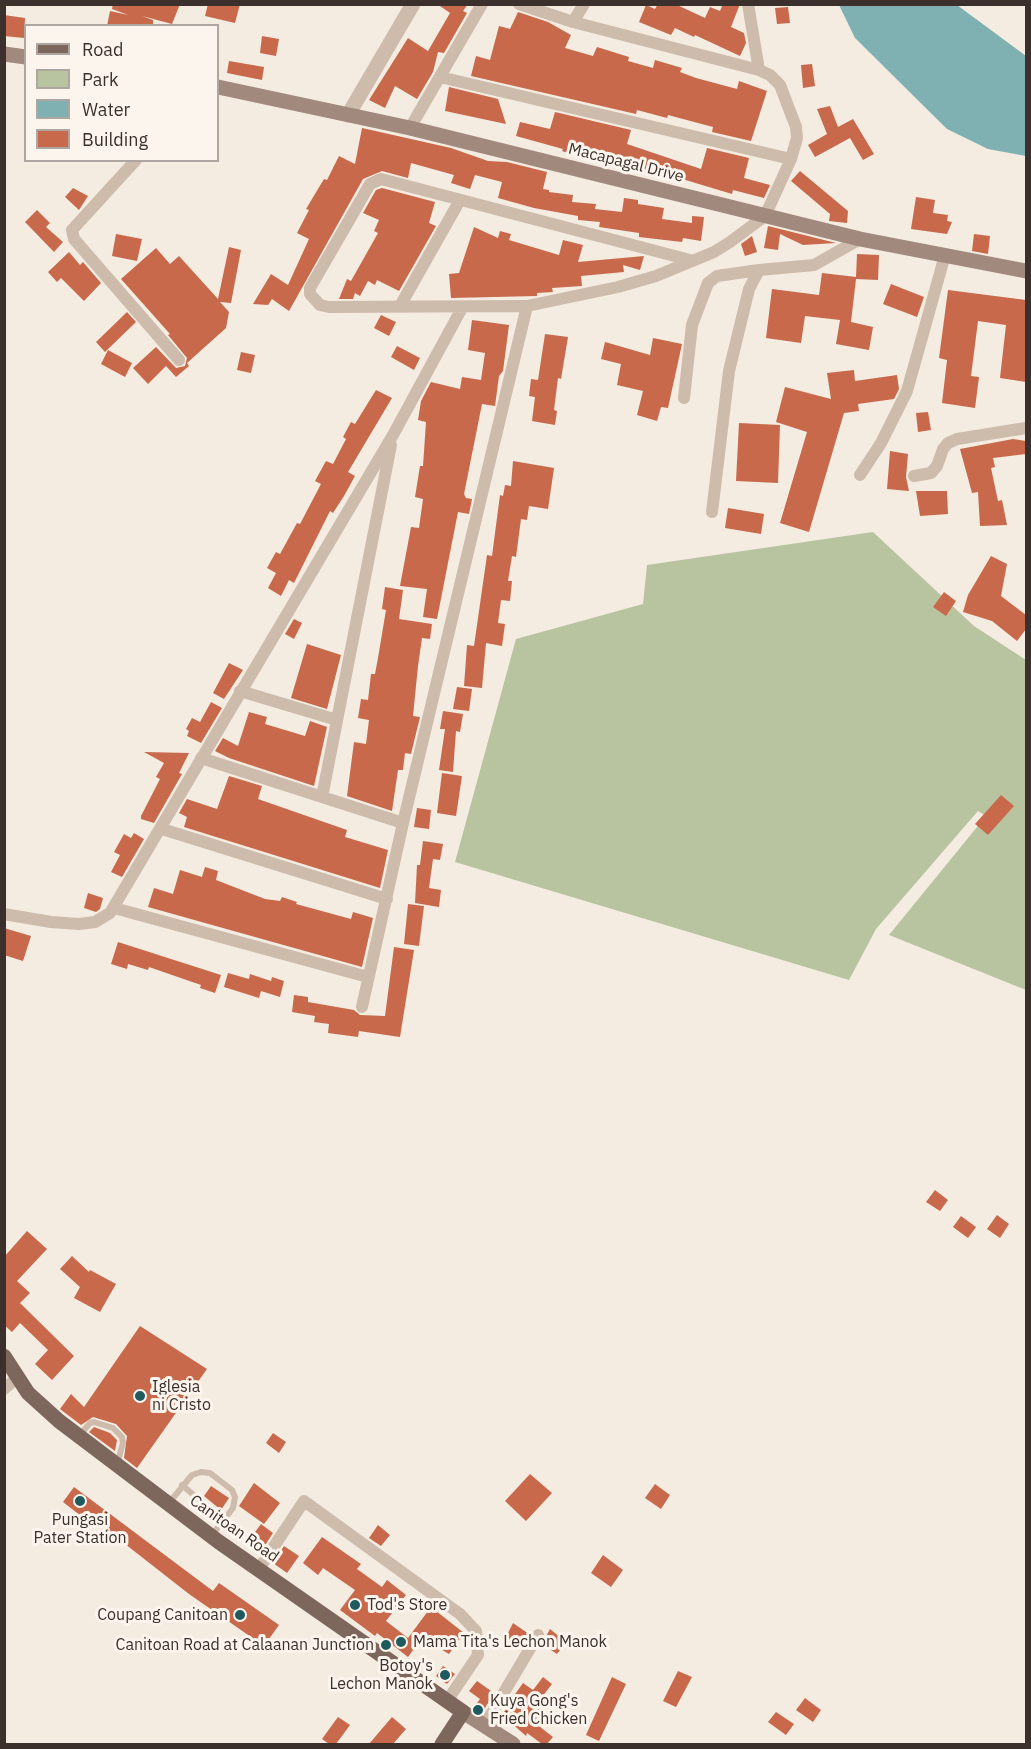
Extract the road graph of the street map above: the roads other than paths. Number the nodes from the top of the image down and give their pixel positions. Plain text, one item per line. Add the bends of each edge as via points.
1 (413, 4) edge
2 (482, 4) edge
3 (519, 4) edge
4 (584, 4) edge
5 (748, 4) edge
6 (573, 22) junction
7 (4, 54) edge
8 (24, 57) edge
9 (759, 70) junction
10 (440, 77) junction
11 (219, 87) edge
12 (348, 116) junction
13 (410, 128) junction
14 (791, 159) junction
15 (134, 162) edge
16 (460, 200) junction
17 (765, 216) junction
18 (860, 238) junction
19 (945, 255) junction
20 (690, 260) junction
21 (759, 270) junction
22 (1026, 271) edge
23 (400, 306) junction
24 (527, 306) junction
25 (462, 308) junction
26 (179, 360) dead end
27 (684, 398) dead end
28 (1026, 428) edge
29 (393, 435) junction
30 (860, 475) dead end
31 (914, 476) dead end
32 (712, 512) dead end
33 (240, 691) junction
34 (337, 720) junction
35 (201, 758) junction
36 (322, 797) junction
37 (403, 823) junction
38 (162, 829) junction
39 (387, 899) junction
40 (114, 908) junction
41 (4, 914) edge
42 (368, 977) junction
43 (362, 1006) dead end
44 (4, 1356) edge
45 (16, 1378) junction
46 (4, 1389) edge
47 (78, 1436) junction
48 (116, 1465) junction
49 (182, 1485) junction
50 (168, 1504) junction
51 (224, 1520) junction
52 (211, 1536) junction
53 (259, 1569) junction
54 (538, 1635) dead end
55 (447, 1701) junction
56 (463, 1712) junction
57 (484, 1726) junction
58 (442, 1744) edge
59 (513, 1744) edge

1 - 12 street
2 - 10 street
3 - 6 street
4 - 6 street
5 - 9 street
6 - 9 street
7 - 8 main road
9 - 14 street via 775,79 787,101 797,138
10 - 13 street
10 - 14 street
11 - 12 main road, Macapagal Drive
12 - 13 main road, Macapagal Drive
13 - 17 main road, Macapagal Drive
14 - 17 street
15 - 26 street via 75,224 74,239
16 - 20 street
16 - 23 street
16 - 23 street via 386,179 375,181 310,288 315,300 329,307
17 - 18 main road, Macapagal Drive
17 - 20 street via 730,242
18 - 19 main road, Macapagal Drive
18 - 21 street via 814,265
19 - 22 main road, Macapagal Drive
19 - 30 street via 907,392
20 - 24 street via 657,276
21 - 27 street via 728,274 708,283 692,325
21 - 32 street via 749,289 729,371
23 - 25 street
24 - 25 street
24 - 37 street
25 - 29 street
28 - 31 street via 957,439 943,449 931,473
29 - 33 street
29 - 34 street
33 - 34 street
33 - 35 street
34 - 36 street
35 - 36 street
35 - 38 street
36 - 37 street
37 - 39 street
38 - 39 street
38 - 40 street
39 - 42 street
40 - 41 street via 104,918 80,924
40 - 42 street
42 - 43 street
44 - 45 main road, Canitoan Road
45 - 46 street
45 - 47 main road, Canitoan Road via 41,1406
47 - 48 main road, Canitoan Road
47 - 48 lane via 94,1422 113,1428 123,1443
48 - 50 main road, Canitoan Road
49 - 50 lane
49 - 51 lane
49 - 51 lane via 201,1472 210,1473 232,1490 235,1503
50 - 52 main road, Canitoan Road
51 - 52 lane
52 - 53 main road, Canitoan Road
53 - 55 main road, Canitoan Road
53 - 55 street via 304,1502 460,1614 476,1631 478,1655
54 - 57 street
55 - 56 main road, Canitoan Road
56 - 57 main road
56 - 58 main road
57 - 59 main road

